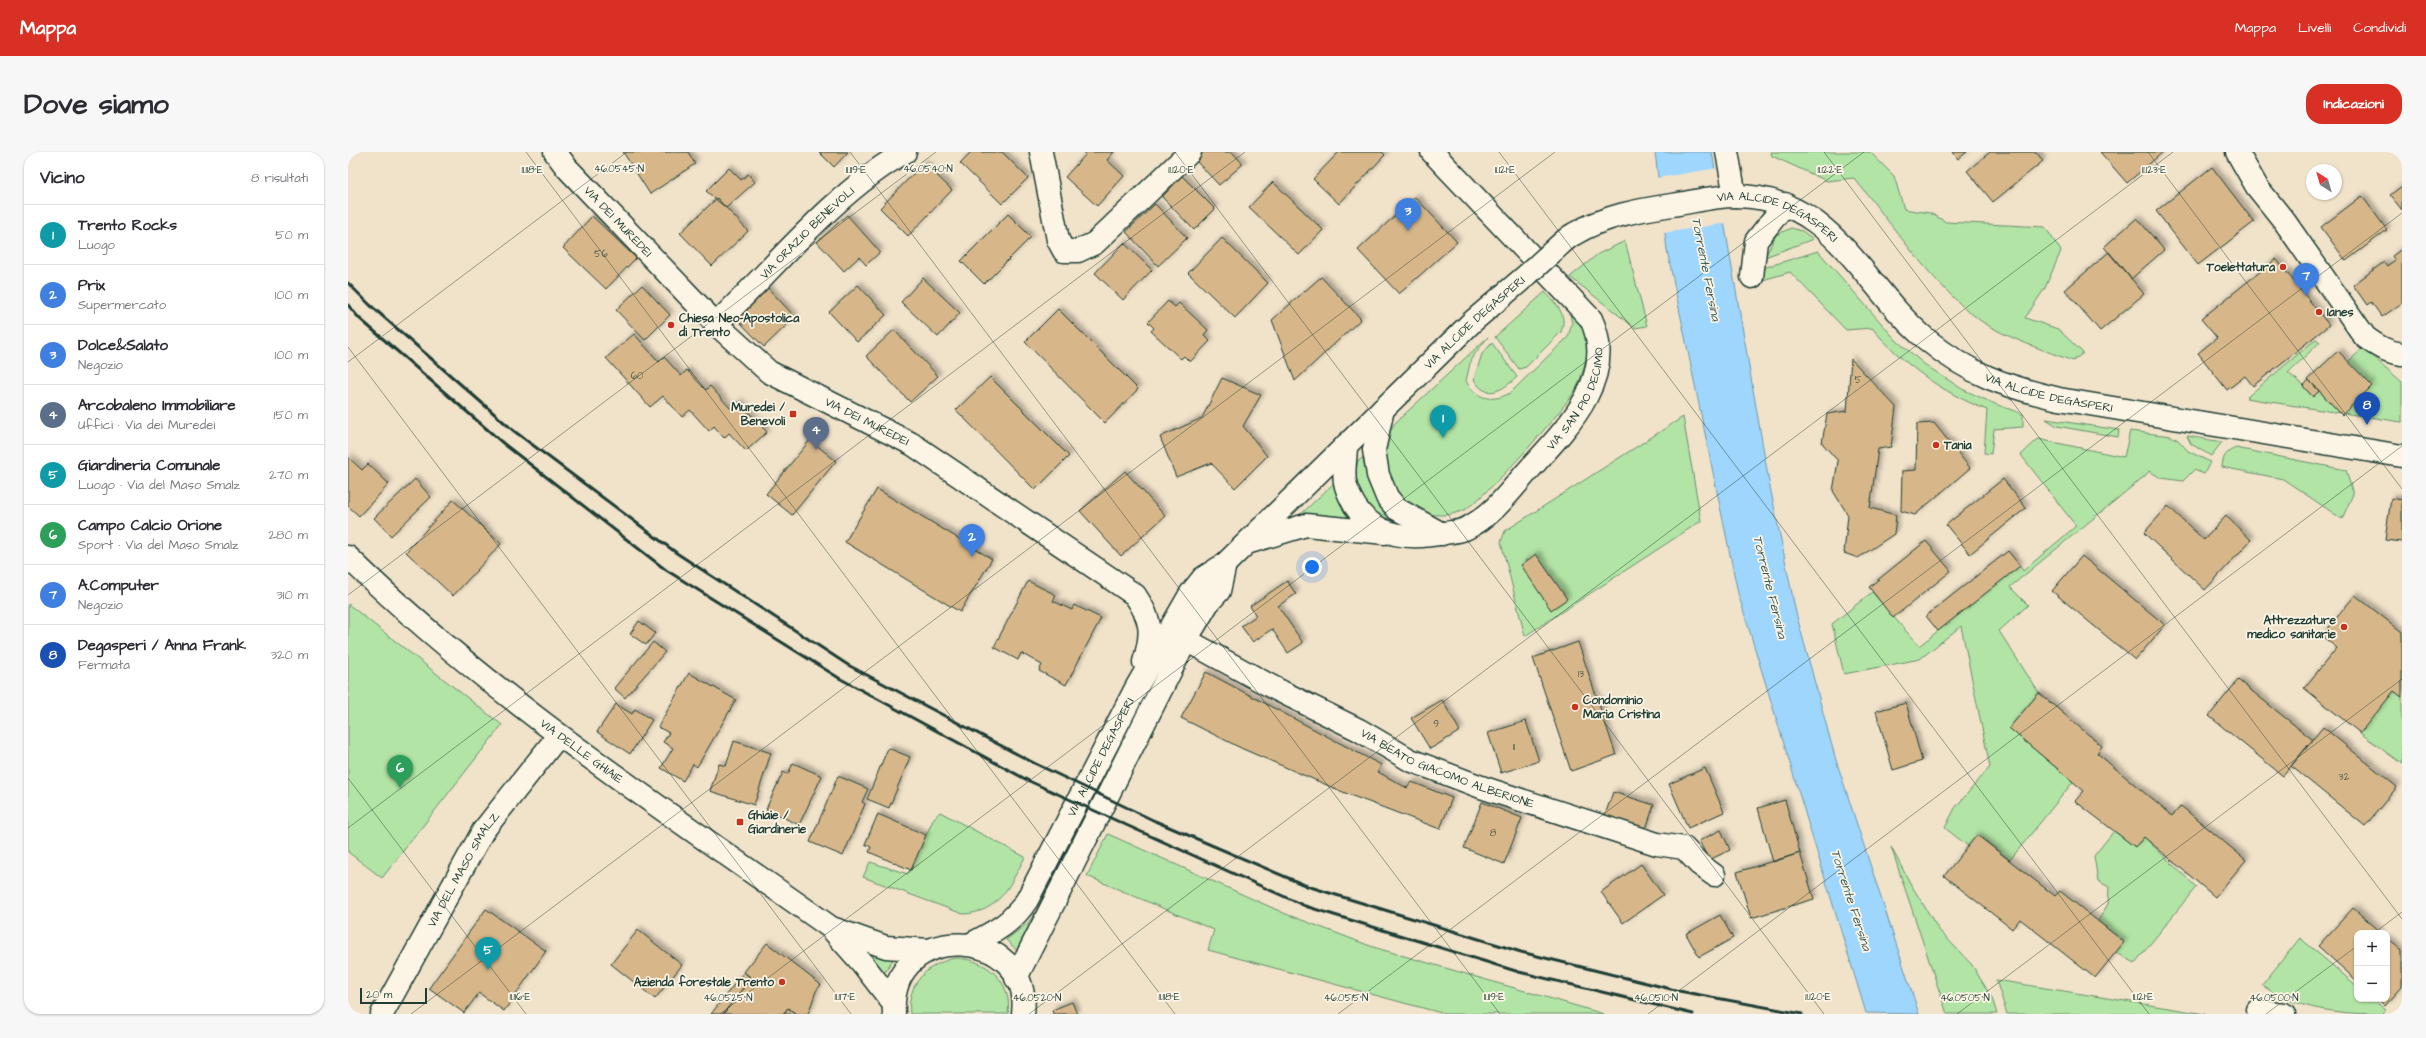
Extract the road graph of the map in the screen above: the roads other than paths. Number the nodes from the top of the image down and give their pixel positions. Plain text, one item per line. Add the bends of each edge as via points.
1 (555, 152) edge
2 (905, 152) edge
3 (1042, 152) edge
4 (1190, 152) edge
5 (1432, 152) edge
6 (1727, 152) edge
7 (2237, 152) edge
8 (1730, 196) junction
9 (1785, 204) junction
10 (1752, 277) dead end
11 (716, 324) junction
12 (2402, 354) edge
13 (1383, 409) junction
14 (1346, 445) junction
15 (2402, 456) edge
16 (1388, 533) junction
17 (1442, 534) junction
18 (1247, 543) junction
19 (348, 557) edge
20 (1225, 564) junction
21 (1186, 640) junction
22 (1136, 688) junction
23 (559, 735) junction
24 (1714, 875) dead end
25 (830, 927) junction
26 (971, 944) junction
27 (929, 950) junction
28 (1019, 985) junction
29 (894, 1008) edge
30 (2258, 1010) dead end
31 (382, 1014) edge
32 (1023, 1014) edge
33 (1037, 1014) edge
34 (2284, 1014) edge

1 - 11 street, VIA DEI MUREDEI via 567,168
2 - 11 street, VIA ORAZIO BENEVOLI via 877,168 844,196
3 - 4 street via 1058,240 1064,251 1078,251 1094,243
5 - 17 street, VIA SAN PIO DECIMO via 1584,310 1600,341 1600,351 1587,398 1571,423 1487,516 1464,530
6 - 8 street
7 - 12 street via 2257,187 2285,222 2365,337 2390,353
8 - 9 street, VIA ALCIDE DEGASPERI via 1762,198
8 - 13 street, VIA ALCIDE DEGASPERI, bridge via 1660,207 1602,220 1573,234 1472,322
9 - 10 street via 1756,241
9 - 15 street, VIA ALCIDE DEGASPERI via 1819,223 1925,338 1963,366 1988,379 2023,391 2059,399
11 - 22 street, VIA DEI MUREDEI via 769,372 912,444 1135,595 1146,612 1150,625 1150,640
13 - 14 street, VIA ALCIDE DEGASPERI
13 - 17 street via 1374,450 1378,475 1387,497 1397,509
14 - 16 street, VIA SAN PIO DECIMO via 1345,482 1351,499 1360,513 1373,525
14 - 18 street, VIA ALCIDE DEGASPERI
16 - 17 street, VIA SAN PIO DECIMO via 1422,537
16 - 18 street via 1306,525
18 - 20 street, VIA ALCIDE DEGASPERI
19 - 23 street, VIA DELLE GHIAIE via 396,603
20 - 21 street, VIA ALCIDE DEGASPERI via 1218,591
20 - 22 street, VIA ALCIDE DEGASPERI via 1203,578 1191,593
21 - 24 street, VIA BEATO GIACOMO ALBERIONE via 1359,730 1410,760 1481,788 1657,844 1684,848
21 - 28 street, VIA ALCIDE DEGASPERI
22 - 26 street, VIA ALCIDE DEGASPERI via 1028,900 1017,916 1007,924
23 - 25 street, VIA DELLE GHIAIE
23 - 31 street, VIA DEL MASO SMALZ via 483,831
25 - 27 street, VIA DELLE GHIAIE via 886,947
25 - 29 street, VIA DELLE GHIAIE via 862,963
26 - 27 street via 942,944
26 - 28 street via 998,956 1008,966
27 - 29 street via 906,968 897,985
28 - 32 street
28 - 33 street
30 - 34 street

